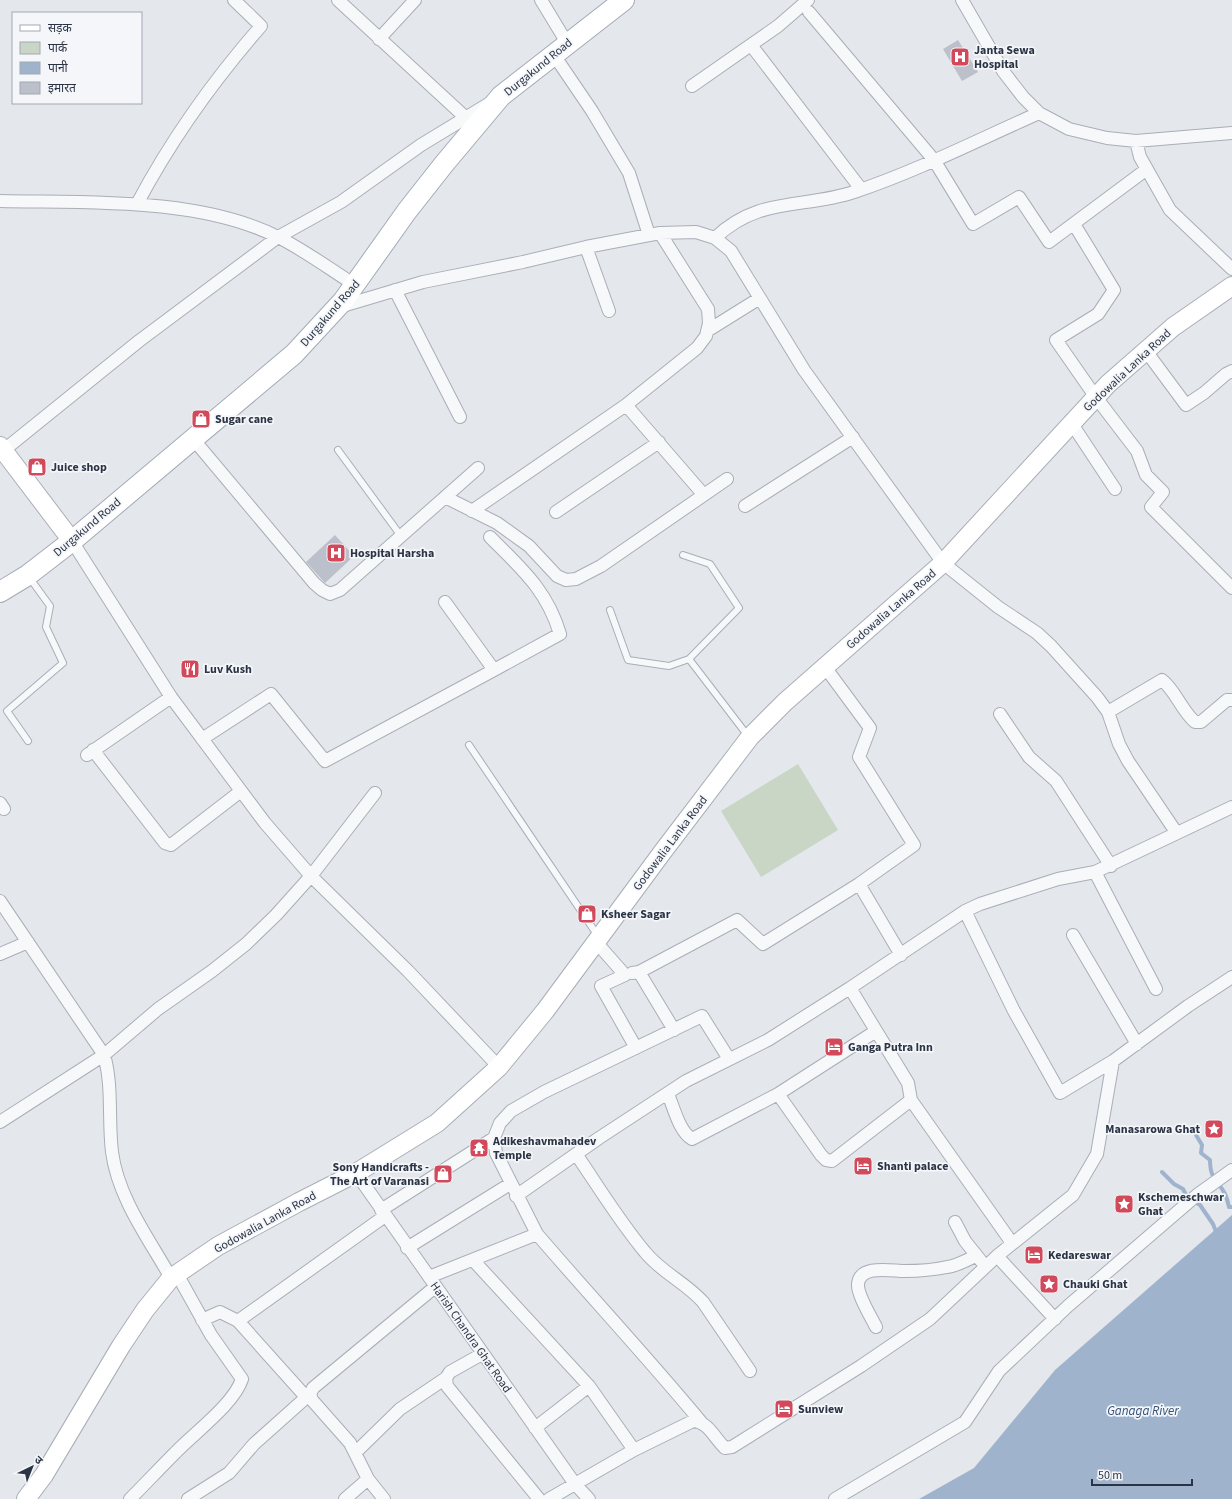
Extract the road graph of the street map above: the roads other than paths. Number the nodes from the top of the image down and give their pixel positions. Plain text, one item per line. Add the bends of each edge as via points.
1 (234, 0) edge
2 (338, 0) edge
3 (415, 0) edge
4 (541, 0) edge
5 (624, 0) edge
6 (962, 0) edge
7 (808, 6) edge
8 (380, 39) junction
9 (751, 44) junction
10 (560, 49) junction
11 (692, 86) dead end
12 (501, 96) junction
13 (1039, 113) junction
14 (465, 117) junction
15 (1232, 133) edge
16 (1136, 141) junction
17 (934, 160) junction
18 (1147, 169) junction
19 (861, 189) junction
20 (0, 201) edge
21 (137, 204) junction
22 (1074, 224) junction
23 (655, 234) junction
24 (278, 237) junction
25 (715, 238) junction
26 (586, 247) junction
27 (1232, 269) edge
28 (355, 285) junction
29 (1232, 286) edge
30 (395, 290) junction
31 (760, 298) junction
32 (338, 307) junction
33 (609, 311) dead end
34 (707, 331) junction
35 (1146, 351) junction
36 (1230, 375) edge
37 (1095, 396) junction
38 (626, 405) junction
39 (460, 416) dead end
40 (1072, 424) junction
41 (853, 437) junction
42 (194, 440) junction
43 (658, 442) junction
44 (2, 448) edge
45 (338, 450) dead end
46 (478, 468) dead end
47 (727, 478) dead end
48 (1116, 489) dead end
49 (703, 494) junction
50 (445, 497) junction
51 (746, 506) dead end
52 (472, 511) junction
53 (556, 512) dead end
54 (401, 536) junction
55 (490, 537) dead end
56 (72, 541) junction
57 (683, 555) dead end
58 (943, 563) junction
59 (28, 575) junction
60 (1232, 588) edge
61 (0, 592) edge
62 (445, 602) dead end
63 (610, 610) dead end
64 (689, 659) junction
65 (825, 667) junction
66 (494, 670) junction
67 (171, 696) junction
68 (1232, 700) edge
69 (1108, 712) junction
70 (1000, 714) dead end
71 (750, 738) junction
72 (202, 739) junction
73 (28, 741) dead end
74 (469, 745) dead end
75 (242, 791) junction
76 (375, 793) dead end
77 (1232, 807) edge
78 (1176, 832) junction
79 (1111, 866) junction
80 (1095, 872) junction
81 (311, 876) junction
82 (859, 884) junction
83 (0, 901) edge
84 (965, 911) junction
85 (1073, 935) dead end
86 (597, 940) junction
87 (28, 942) junction
88 (0, 954) edge
89 (901, 954) junction
90 (639, 972) junction
91 (625, 975) junction
92 (1232, 977) edge
93 (850, 988) junction
94 (1156, 989) dead end
95 (674, 1030) junction
96 (876, 1031) junction
97 (1137, 1044) junction
98 (636, 1048) junction
99 (104, 1055) junction
100 (728, 1060) junction
101 (1114, 1061) junction
102 (499, 1068) junction
103 (668, 1094) junction
104 (778, 1094) junction
105 (911, 1100) junction
106 (0, 1122) edge
107 (494, 1138) junction
108 (576, 1154) junction
109 (1232, 1170) edge
110 (356, 1173) junction
111 (510, 1184) junction
112 (516, 1196) junction
113 (383, 1213) junction
114 (955, 1222) dead end
115 (537, 1234) junction
116 (1012, 1243) junction
117 (407, 1248) junction
118 (976, 1256) junction
119 (997, 1256) junction
120 (473, 1260) junction
121 (986, 1267) junction
122 (174, 1276) junction
123 (432, 1282) junction
124 (1055, 1319) junction
125 (202, 1320) junction
126 (238, 1321) junction
127 (876, 1327) dead end
128 (482, 1354) junction
129 (750, 1371) dead end
130 (446, 1378) junction
131 (589, 1386) junction
132 (308, 1396) junction
133 (701, 1422) junction
134 (535, 1428) junction
135 (634, 1450) junction
136 (356, 1452) junction
137 (368, 1479) junction
138 (575, 1484) junction
139 (378, 1497) edge
140 (26, 1499) edge
141 (130, 1499) edge
142 (188, 1499) edge
143 (345, 1499) edge
144 (538, 1499) edge
145 (549, 1499) edge
146 (589, 1499) edge
147 (835, 1499) edge

1 - 21 street via 261,26 212,86 174,141
2 - 8 street
3 - 8 street
4 - 10 street
5 - 10 main road, Durgakund Road
6 - 13 street via 1003,71
7 - 9 street
7 - 17 street
8 - 14 street
9 - 11 street
9 - 19 street
10 - 12 main road, Durgakund Road
10 - 23 street via 592,111 629,173
12 - 14 street
12 - 28 main road, Durgakund Road via 412,205
13 - 16 street via 1069,128 1107,138
13 - 17 street
14 - 24 street via 342,202
15 - 16 street
16 - 18 street via 1140,157
17 - 19 street
17 - 22 street via 973,224 1019,197 1049,242
18 - 22 street
18 - 27 street via 1170,210
19 - 25 street via 830,197 776,205 740,218
20 - 21 street
21 - 24 street via 221,216
22 - 37 street via 1114,290 1098,314 1056,340
23 - 25 street via 696,232
23 - 26 street
23 - 34 street via 708,310
24 - 28 street
24 - 44 street
25 - 31 street via 731,251
26 - 30 street
26 - 33 street
28 - 32 main road, Durgakund Road
29 - 35 street, Godowalia Lanka Road via 1173,327
30 - 32 street
30 - 39 street
31 - 34 street
31 - 41 street via 804,370
32 - 42 main road, Durgakund Road via 294,354
34 - 38 street via 697,348
35 - 36 street via 1186,405
35 - 37 street, Godowalia Lanka Road
37 - 40 street, Godowalia Lanka Road
37 - 60 street via 1137,451 1146,475 1163,492 1151,507
38 - 43 street
38 - 52 street
40 - 48 street
40 - 58 street, Godowalia Lanka Road
41 - 51 street
41 - 58 street
42 - 54 street via 322,590 330,594 340,590
42 - 56 main road, Durgakund Road
43 - 49 street
43 - 53 street
44 - 56 street
45 - 54 lane
46 - 50 street
47 - 49 street
49 - 52 street via 601,566 576,579 566,580 557,576 529,546 497,523
50 - 52 street
50 - 54 street
55 - 66 street via 540,590 555,617 560,634
56 - 59 main road, Durgakund Road
56 - 67 street
57 - 64 lane via 710,564 739,608
58 - 65 street, Godowalia Lanka Road
58 - 69 street via 998,607 1037,633
59 - 61 main road, Durgakund Road
59 - 73 lane via 50,606 46,627 63,663 7,711
62 - 66 street
63 - 64 lane via 628,660 669,666
64 - 71 lane
65 - 71 street, Godowalia Lanka Road via 785,702
65 - 82 street via 870,728 859,757 914,845
66 - 72 street via 325,761 271,694
67 - 72 street
67 - 75 street via 90,752 166,843 171,845
68 - 69 street via 1227,700 1201,722 1195,722 1162,680
69 - 78 street via 1118,744
70 - 79 street via 1029,757 1056,781
71 - 86 street, Godowalia Lanka Road
72 - 75 street
74 - 86 lane
75 - 81 street
76 - 81 street
77 - 78 street
78 - 79 street
79 - 80 street
80 - 84 street via 1058,879
80 - 94 street
81 - 99 street via 246,944 158,1009
81 - 102 street via 408,971
82 - 89 street
82 - 90 street via 763,944 737,920
83 - 87 street
84 - 89 street
84 - 101 street via 1014,1010 1060,1094
85 - 97 street
86 - 91 street
86 - 102 street, Godowalia Lanka Road
87 - 88 street
87 - 99 street
89 - 93 street
90 - 91 street
90 - 95 street
91 - 98 street via 601,986
92 - 97 street
93 - 96 street
93 - 100 street via 768,1040
95 - 98 street
95 - 100 street via 702,1016
96 - 104 street
96 - 105 street via 908,1083
97 - 101 street
98 - 107 street via 544,1092 511,1111 500,1123
99 - 106 street
99 - 122 street via 108,1070 112,1152 118,1177 131,1208
100 - 103 street
101 - 116 street via 1097,1154 1073,1195
102 - 110 street, Godowalia Lanka Road via 437,1123
103 - 104 street via 687,1136 692,1139
103 - 108 street
104 - 105 street via 826,1160 832,1161
105 - 116 street
107 - 111 street via 496,1153
107 - 113 street
108 - 112 street
108 - 129 street via 644,1252 696,1294
109 - 124 street via 1197,1195
110 - 113 street, Harish Chandra Ghat Road
110 - 122 street, Godowalia Lanka Road via 218,1246
111 - 112 street
111 - 117 street
112 - 115 street
113 - 117 street, Harish Chandra Ghat Road
113 - 126 street
114 - 118 street
115 - 120 street
115 - 133 street via 586,1292 655,1366
116 - 119 street
117 - 123 street, Harish Chandra Ghat Road
118 - 121 street
118 - 127 street via 948,1267 904,1271 879,1270 865,1274 858,1284 859,1291
119 - 121 street
119 - 124 street
120 - 123 street
120 - 131 street
121 - 133 street via 930,1319 861,1366 732,1447 725,1448 708,1426
122 - 125 street
122 - 140 street, Godowalia Lanka Road via 145,1310 129,1334 44,1475
123 - 128 street, Harish Chandra Ghat Road
123 - 132 street via 313,1388
124 - 147 street via 999,1371 965,1422
125 - 126 street via 220,1312
125 - 141 street via 242,1379 239,1390
126 - 132 street
128 - 130 street via 450,1372
128 - 134 street, Harish Chandra Ghat Road
130 - 136 street via 400,1409
130 - 144 street via 447,1386 454,1396
131 - 134 street
131 - 135 street
132 - 136 street
132 - 142 street via 254,1444 229,1473
133 - 135 street via 685,1424
134 - 138 street, Harish Chandra Ghat Road
135 - 138 street
136 - 137 street
137 - 139 street
137 - 143 street
138 - 145 street
138 - 146 street, Harish Chandra Ghat Road

